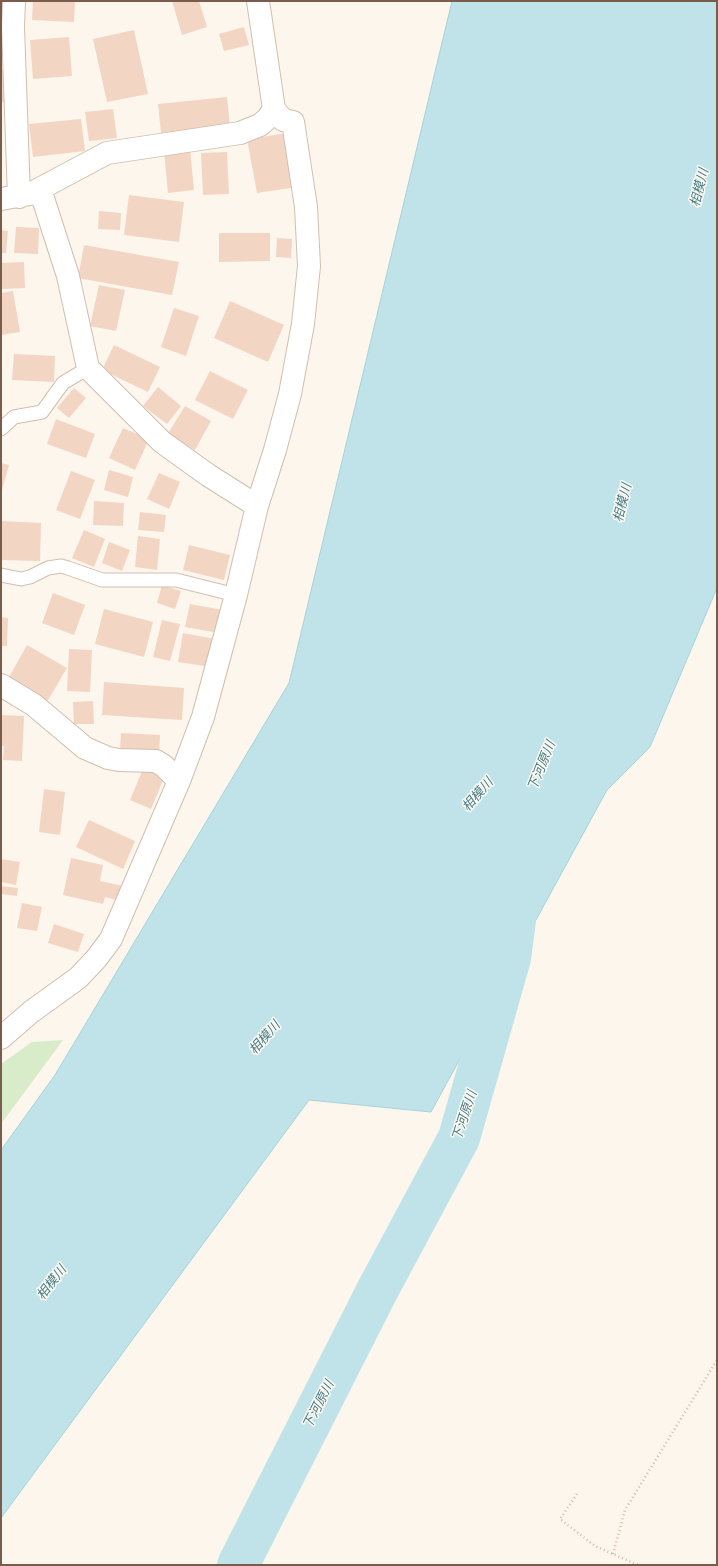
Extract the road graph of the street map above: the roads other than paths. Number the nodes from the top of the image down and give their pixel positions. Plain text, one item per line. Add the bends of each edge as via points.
1 (14, 1) edge
2 (258, 1) edge
3 (7, 27) edge
4 (274, 109) junction
5 (40, 189) junction
6 (10, 198) edge
7 (88, 368) junction
8 (1, 429) edge
9 (257, 506) junction
10 (1, 576) edge
11 (236, 594) junction
12 (1, 684) edge
13 (179, 781) junction
14 (1, 1038) edge

1 - 3 street
2 - 4 street
3 - 6 street
4 - 5 street via 260,125 240,133 107,153
4 - 9 street via 283,120 293,122 306,207 308,266 303,324 291,387
5 - 6 street
5 - 7 street via 68,276
7 - 8 lane via 63,383 42,412 14,417
7 - 9 street via 162,442
9 - 11 street
10 - 11 lane via 20,579 48,568 61,566 102,580 176,580
11 - 13 street via 203,716
12 - 13 street via 34,705 85,748 114,759 156,761
13 - 14 street via 110,939 78,978 31,1012

